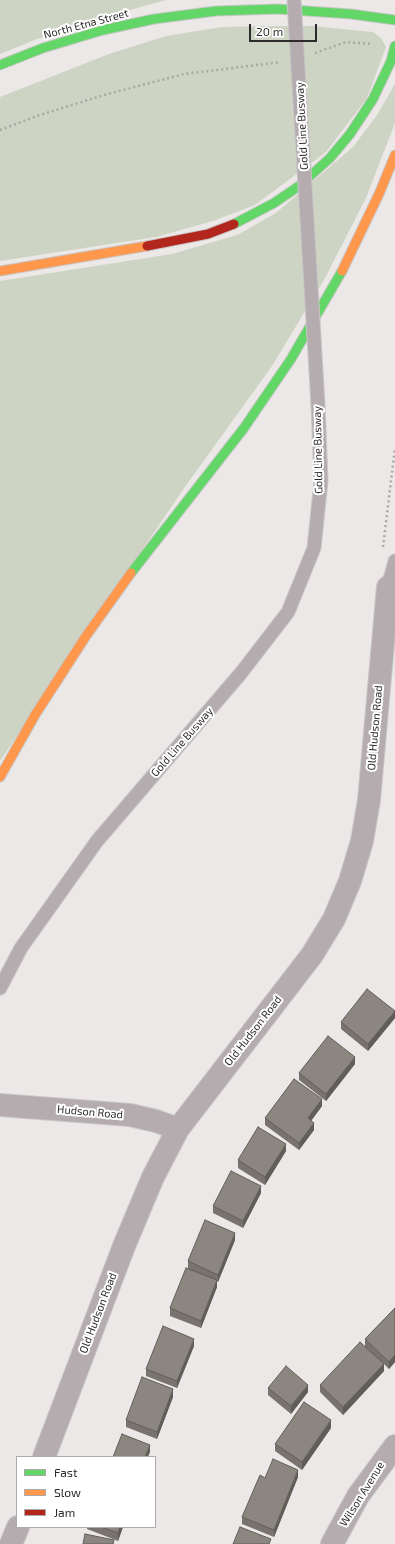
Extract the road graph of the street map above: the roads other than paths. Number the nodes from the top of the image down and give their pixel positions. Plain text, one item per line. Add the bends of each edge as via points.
1 (294, 0) edge
2 (395, 20) edge
3 (395, 46) edge
4 (0, 65) edge
5 (395, 155) edge
6 (0, 271) edge
7 (395, 561) edge
8 (392, 587) edge
9 (0, 777) edge
10 (0, 988) edge
11 (0, 1104) edge
12 (178, 1129) junction
13 (395, 1446) edge
14 (44, 1456) edge
15 (18, 1528) edge
16 (11, 1544) edge
17 (332, 1544) edge

1 - 10 lane, Gold Line Busway, bridge via 321,481 314,548 288,612 241,673 97,841 22,948
2 - 4 main road, North Etna Street via 278,9 216,11 154,19 103,30 43,48
3 - 6 main road via 373,99 350,134 330,158 299,186 246,219 201,236 173,242
5 - 9 main road via 338,278 291,359 244,428 147,552 86,636 35,715
7 - 8 lane
8 - 12 street, Old Hudson Road via 369,800 362,841 350,881 334,919 312,955
11 - 12 street, Hudson Road via 130,1115 156,1120
12 - 14 street, Old Hudson Road via 153,1177 124,1246
13 - 17 street, Wilson Avenue via 358,1496
15 - 16 street

